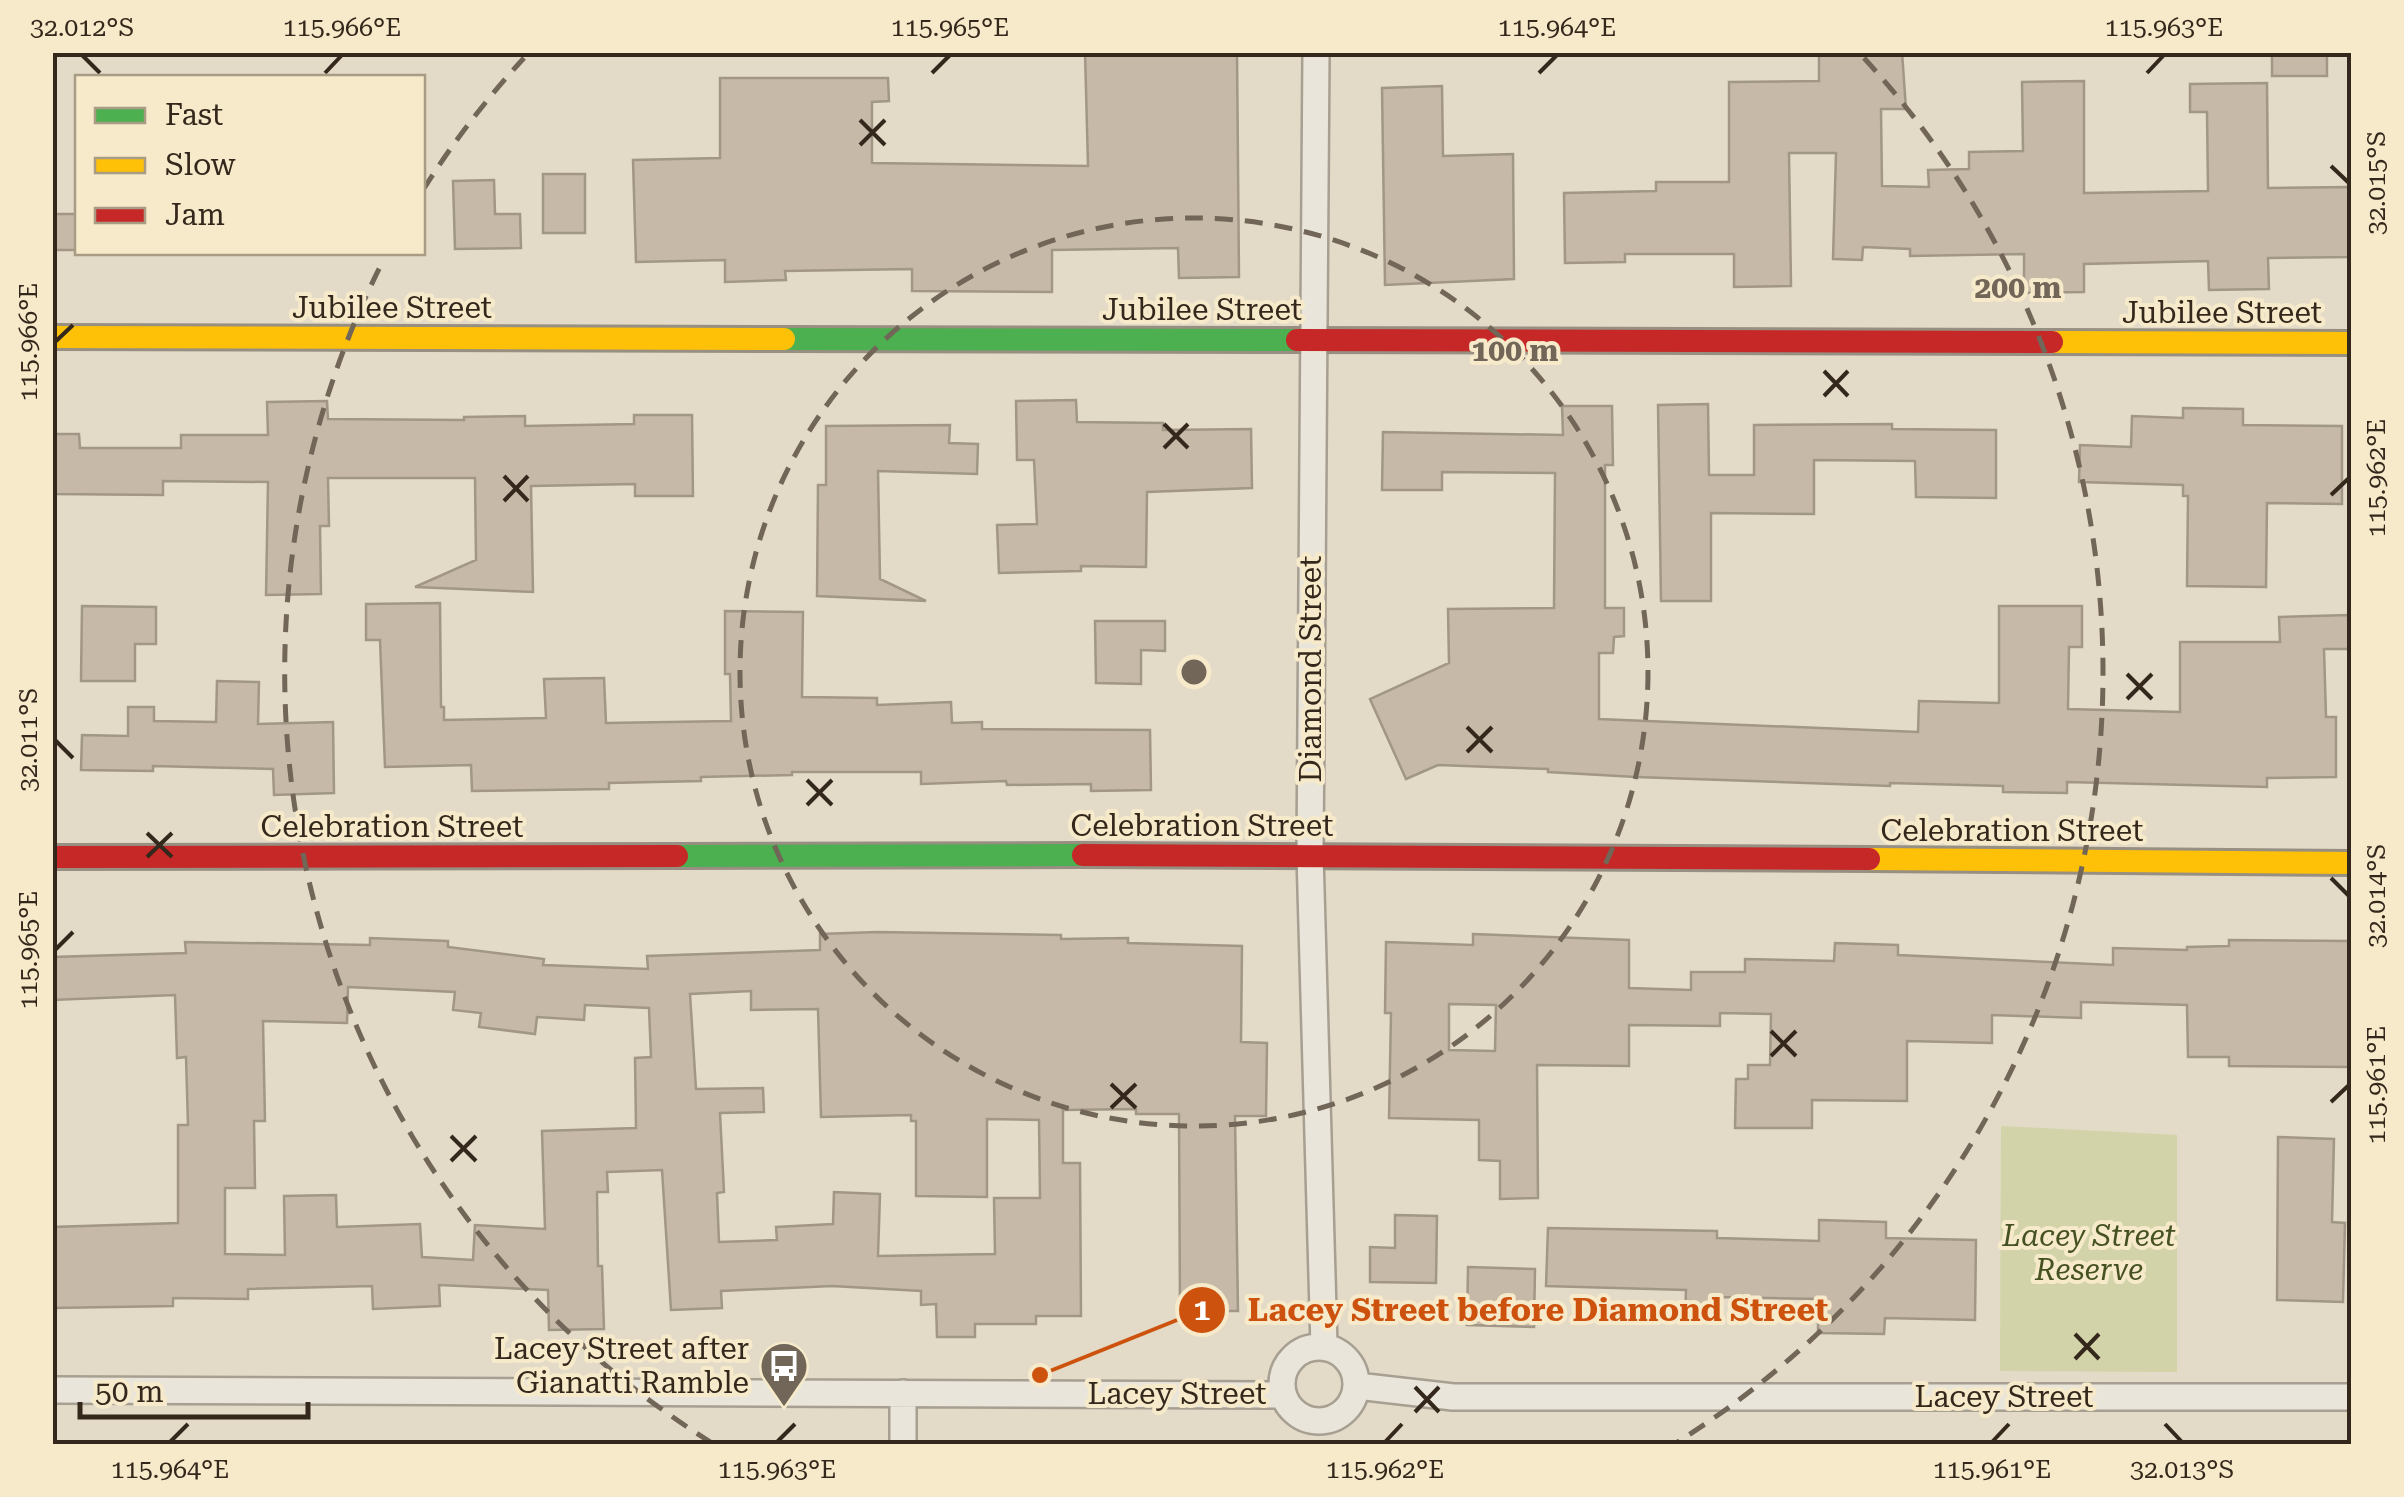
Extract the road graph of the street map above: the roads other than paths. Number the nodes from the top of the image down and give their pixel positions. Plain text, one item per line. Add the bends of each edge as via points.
1 (1316, 52) edge
2 (52, 337) edge
3 (1313, 341) junction
4 (2352, 343) edge
5 (1310, 856) junction
6 (52, 857) edge
7 (2352, 863) edge
8 (1324, 1346) junction
9 (1357, 1386) junction
10 (52, 1390) edge
11 (902, 1392) junction
12 (1282, 1395) junction
13 (2352, 1397) edge
14 (902, 1444) edge

1 - 3 street, Diamond Street
2 - 3 street, Jubilee Street
3 - 4 street, Jubilee Street
3 - 5 street, Diamond Street
5 - 6 street, Celebration Street
5 - 7 street, Celebration Street
5 - 8 street, Diamond Street
8 - 9 street via 1341,1353
8 - 12 street via 1297,1352 1284,1367
9 - 12 street via 1348,1408 1332,1420 1296,1414
9 - 13 street, Lacey Street via 1453,1398
10 - 11 street, Lacey Street
11 - 12 street, Lacey Street
11 - 14 street

